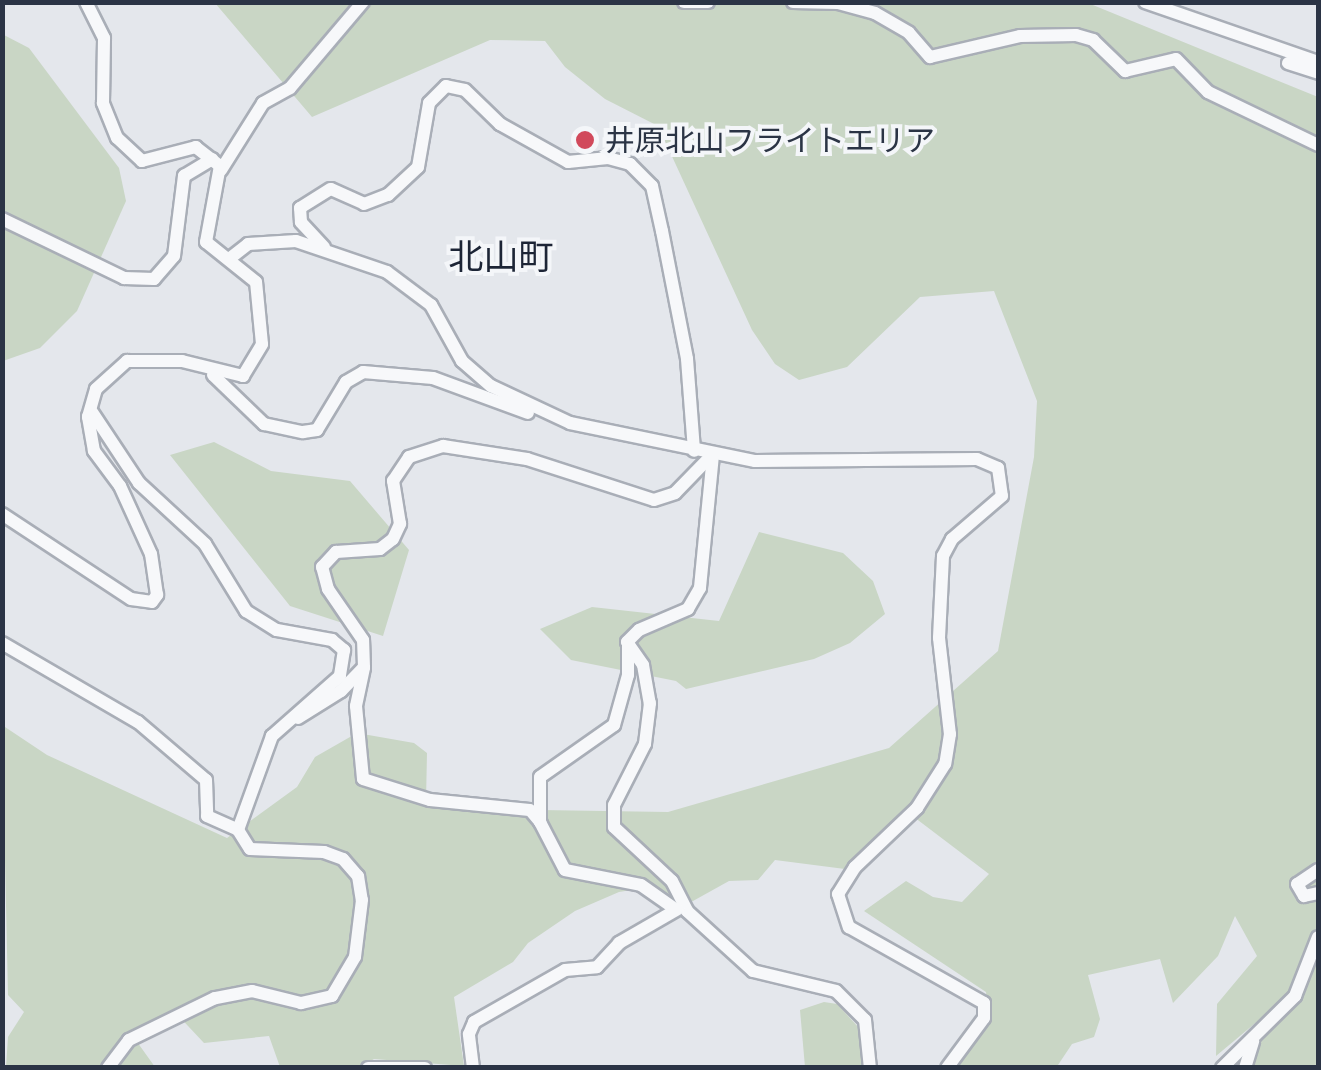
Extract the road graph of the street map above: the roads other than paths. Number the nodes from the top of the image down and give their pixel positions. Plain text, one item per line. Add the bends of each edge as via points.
1 (86, 2) edge
2 (363, 2) edge
3 (684, 2) edge
4 (708, 2) edge
5 (793, 2) edge
6 (1146, 2) edge
7 (1281, 54) junction
8 (1318, 62) edge
9 (1318, 73) edge
10 (1318, 145) edge
11 (217, 165) junction
12 (2, 219) edge
13 (324, 247) junction
14 (228, 259) junction
15 (196, 363) junction
16 (92, 412) junction
17 (542, 412) junction
18 (694, 451) junction
19 (713, 455) junction
20 (2, 514) edge
21 (628, 642) junction
22 (2, 643) edge
23 (364, 667) junction
24 (282, 724) junction
25 (540, 822) junction
26 (238, 830) junction
27 (1318, 870) edge
28 (1318, 894) edge
29 (672, 907) junction
30 (687, 911) junction
31 (1318, 936) edge
32 (1254, 1038) junction
33 (108, 1068) edge
34 (368, 1068) edge
35 (424, 1068) edge
36 (473, 1068) edge
37 (870, 1068) edge
38 (947, 1068) edge
39 (1222, 1068) edge
40 (1245, 1068) edge

1 - 11 street via 104,38 103,104 117,138 142,161 196,147
2 - 11 street via 290,88 262,104
3 - 4 street
5 - 10 street via 838,3 875,14 909,33 930,58 1020,36 1076,35 1093,40 1125,71 1176,58 1208,92
6 - 7 street
7 - 8 street
7 - 9 street
11 - 12 street via 184,176 174,256 154,279 124,278
11 - 14 street via 205,234 213,253
13 - 14 street via 264,240
13 - 17 street via 387,272 432,305 462,361 504,396
13 - 18 street via 301,222 300,208 332,189 364,204 388,195 418,167 428,103 446,86 465,90 500,124 568,162 608,158 630,164 652,186 687,359
14 - 15 street via 250,273 260,290 259,354 242,376
15 - 16 street via 126,361 99,382
15 - 17 street via 222,378 264,424 303,432 317,430 346,382 363,372 420,375 501,406
16 - 20 street via 98,461 120,486 150,554 156,599 131,599
16 - 24 street via 139,483 205,544 246,611 278,630 332,640 344,650 340,676
17 - 18 street
18 - 19 street
19 - 21 street via 700,588 688,609 639,630
19 - 23 street via 675,494 654,500 527,458 443,446 409,456 393,481 400,524 394,539 380,549 336,552 322,567 328,589 363,640
19 - 38 street via 792,462 977,459 1003,477 998,502 952,538 943,556 939,638 950,718 946,764 917,808 855,867 838,894 849,926 984,1003 984,1018
21 - 25 street via 628,675 614,725 540,777
21 - 30 street via 643,665 650,703 644,744 614,804 614,827 672,880
22 - 26 street via 138,722 206,780 207,816
23 - 24 street via 341,691
23 - 25 street via 356,706 363,779 430,800 530,810
24 - 26 street
25 - 29 street via 565,870 640,886
26 - 33 street via 250,850 324,852 355,870 362,918 344,982 332,996 310,1003 252,991 216,998 130,1040
27 - 28 street via 1297,884 1304,896
29 - 30 street
29 - 36 street via 597,967 559,973 474,1022 468,1034
30 - 37 street via 753,971 836,990 865,1020
31 - 32 street via 1296,996
32 - 39 street
32 - 40 street
34 - 35 street

